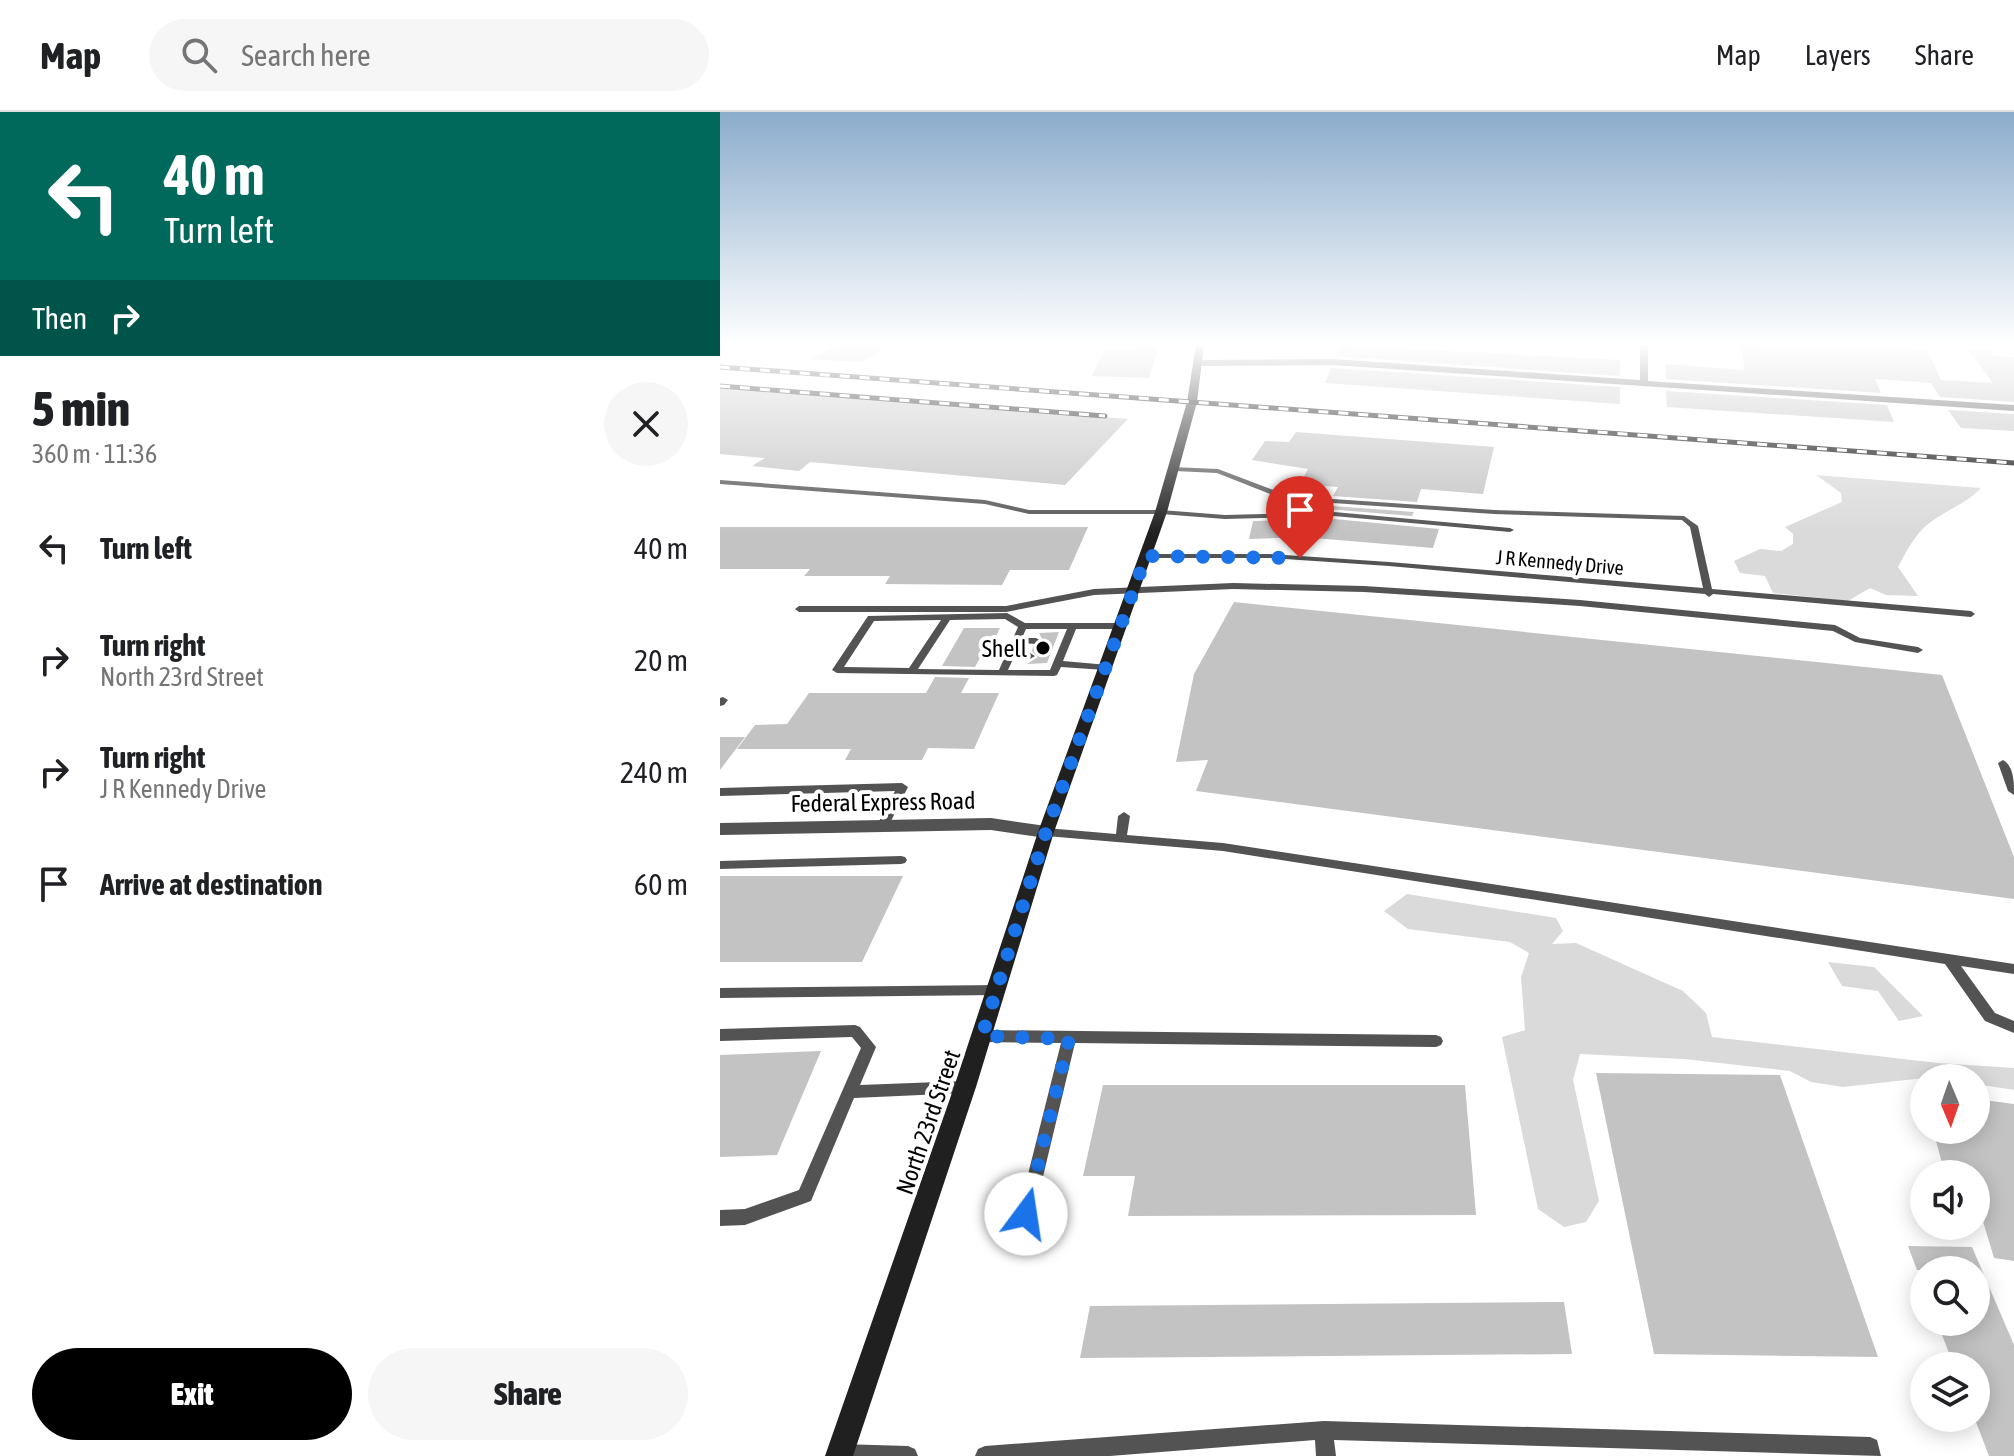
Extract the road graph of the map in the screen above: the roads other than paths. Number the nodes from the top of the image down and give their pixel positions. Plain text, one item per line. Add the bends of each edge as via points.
1 (1188, 408) edge
2 (1175, 469) junction
3 (720, 482) edge
4 (1161, 512) junction
5 (1510, 530) dead end
6 (1146, 556) junction
7 (1133, 591) junction
8 (1709, 594) junction
9 (799, 609) dead end
10 (1971, 614) dead end
11 (947, 617) junction
12 (1023, 626) junction
13 (1073, 626) junction
14 (1120, 626) junction
15 (1017, 640) junction
16 (1056, 640) dead end
17 (1068, 640) junction
18 (1036, 641) dead end
19 (1918, 650) dead end
20 (1010, 656) junction
21 (1030, 656) dead end
22 (1050, 656) dead end
23 (1060, 660) junction
24 (1105, 667) junction
25 (912, 671) junction
26 (1002, 673) junction
27 (2003, 763) dead end
28 (2014, 791) edge
29 (720, 792) edge
30 (1124, 816) dead end
31 (882, 827) junction
32 (720, 829) edge
33 (1046, 832) junction
34 (1121, 838) junction
35 (901, 860) dead end
36 (720, 865) edge
37 (1949, 959) junction
38 (2014, 969) edge
39 (998, 990) junction
40 (720, 993) edge
41 (2014, 1027) edge
42 (720, 1035) edge
43 (982, 1036) junction
44 (1069, 1039) junction
45 (1436, 1041) dead end
46 (965, 1087) junction
47 (851, 1092) junction
48 (1026, 1214) dead end
49 (720, 1218) edge
50 (1324, 1430) junction
51 (839, 1455) edge
52 (908, 1456) edge
53 (985, 1456) edge
54 (1326, 1456) edge
55 (1871, 1456) edge

1 - 2 main road, North 23rd Street
2 - 4 main road, North 23rd Street
2 - 8 lane via 1218,471 1283,496 1333,501 1684,518 1694,526
3 - 4 lane via 985,502 1029,512
4 - 5 lane via 1225,517 1334,514
4 - 6 main road, North 23rd Street
6 - 7 main road, North 23rd Street
6 - 8 lane, J R Kennedy Drive via 1270,556
7 - 9 lane via 1094,592 1006,609
7 - 14 main road, North 23rd Street
7 - 19 lane via 1233,586 1364,589 1580,603 1835,628 1858,640
8 - 10 lane, J R Kennedy Drive
11 - 12 lane via 1007,616
11 - 25 lane
11 - 25 lane via 871,618 837,670
12 - 13 lane
12 - 15 lane
13 - 14 lane
13 - 17 lane
14 - 24 main road, North 23rd Street
15 - 18 lane
15 - 20 lane
16 - 17 lane
17 - 23 lane
20 - 21 lane
20 - 26 lane
22 - 23 lane
23 - 24 lane
23 - 26 lane via 1054,673
24 - 33 main road, North 23rd Street
25 - 26 lane
27 - 28 lane
29 - 31 lane via 902,787
30 - 34 lane
31 - 32 street, Federal Express Road
31 - 33 street, Federal Express Road via 991,824
33 - 34 lane
33 - 39 main road, North 23rd Street
34 - 37 lane via 1223,847
35 - 36 lane
37 - 38 lane
37 - 41 lane via 1990,1017
39 - 40 lane
39 - 43 main road, North 23rd Street
42 - 47 lane via 855,1031 869,1047
43 - 44 lane
43 - 46 main road, North 23rd Street
44 - 45 lane
44 - 48 lane
46 - 47 lane
46 - 51 main road, North 23rd Street
47 - 49 lane via 805,1196 745,1217
50 - 53 lane
50 - 54 lane
50 - 55 lane via 1870,1447
51 - 52 lane

